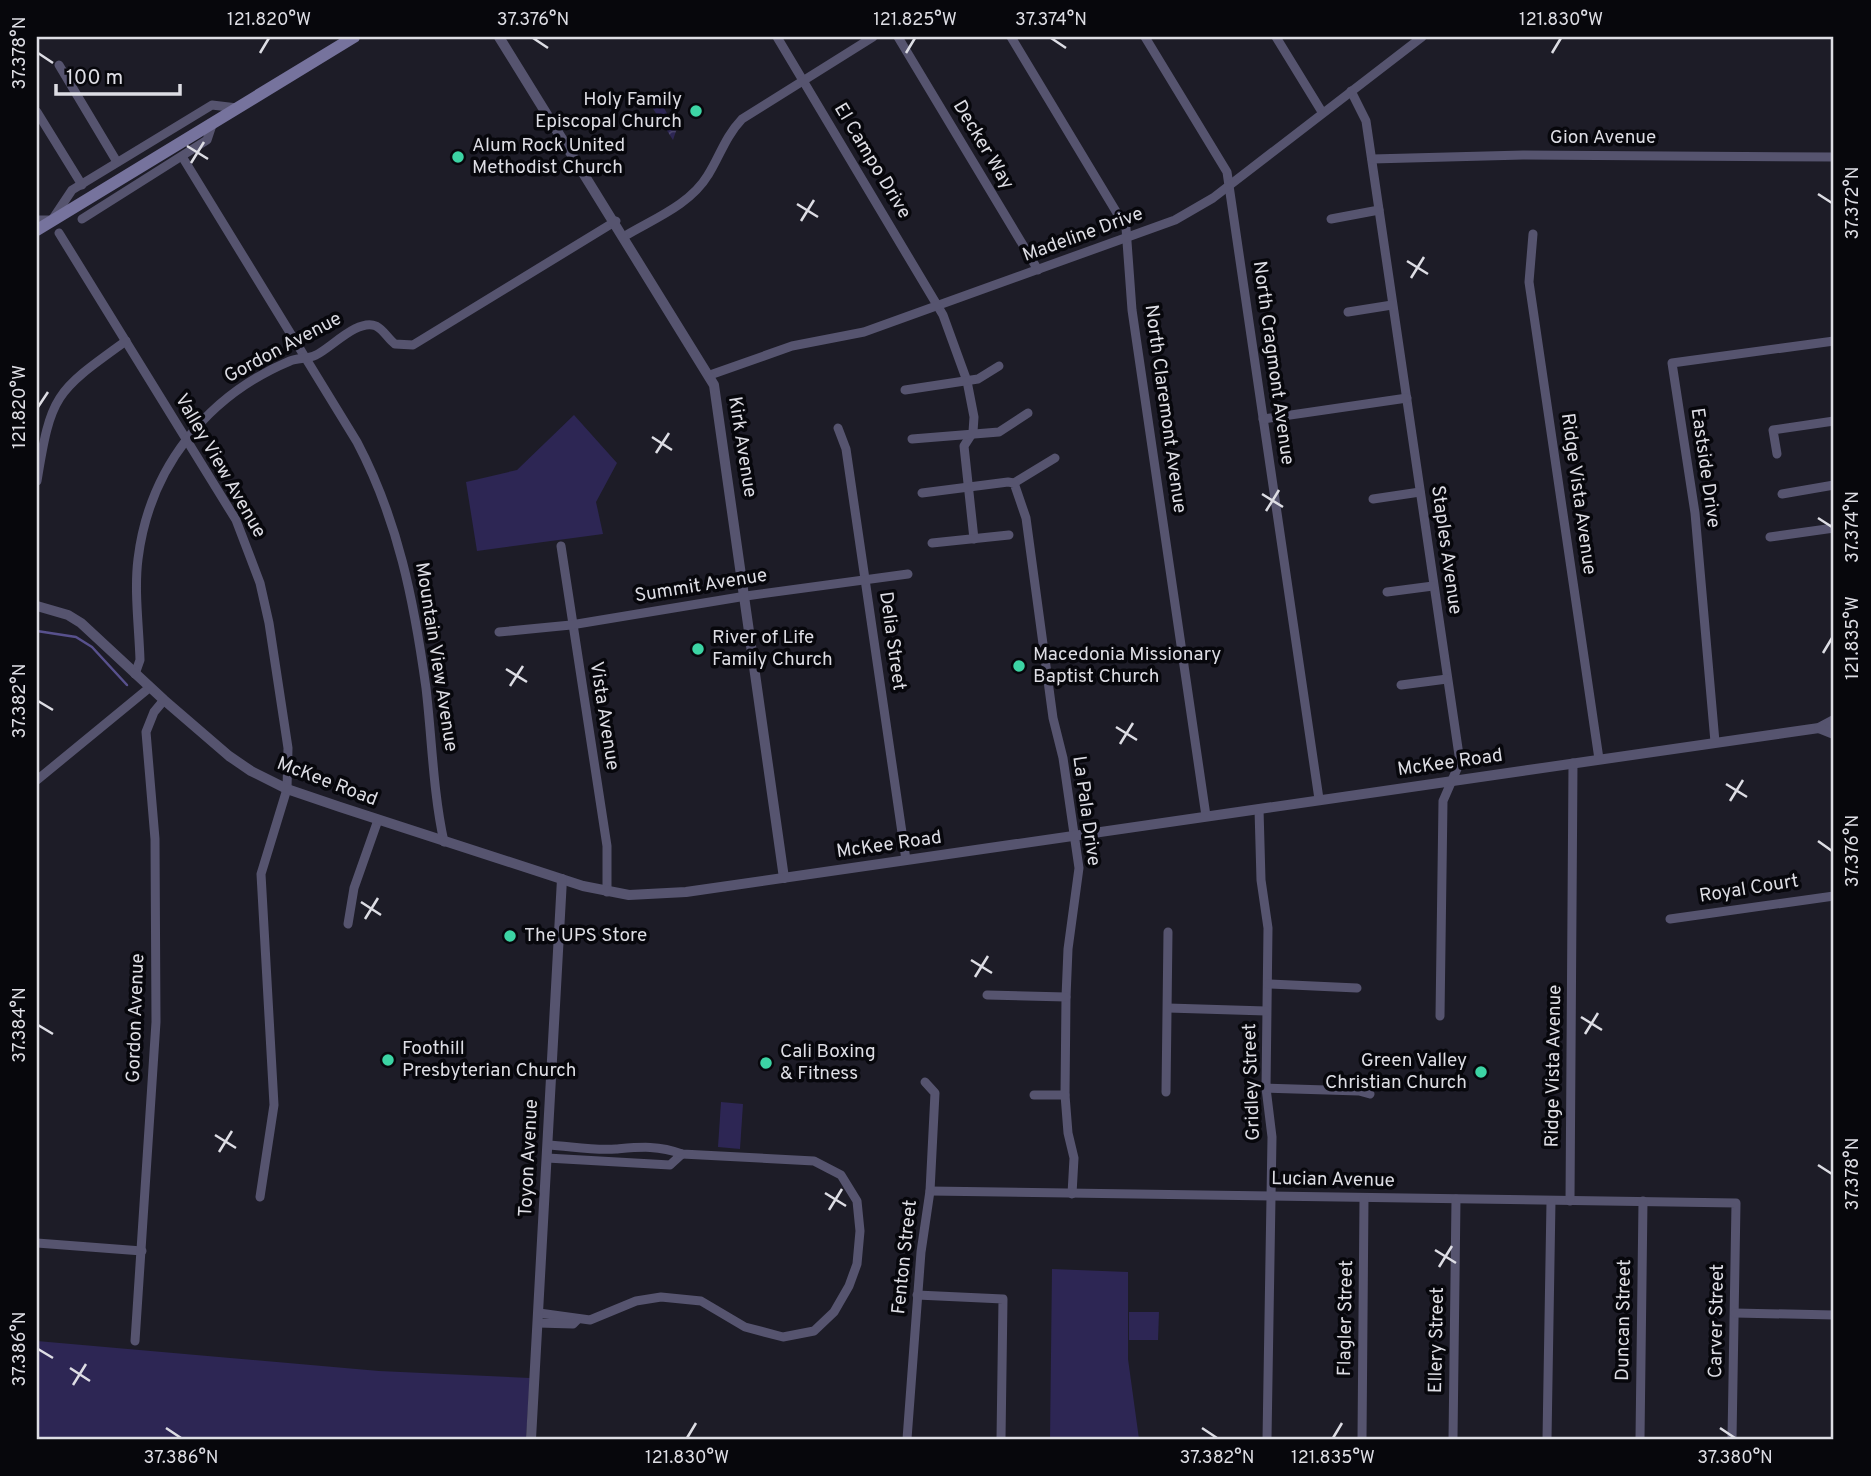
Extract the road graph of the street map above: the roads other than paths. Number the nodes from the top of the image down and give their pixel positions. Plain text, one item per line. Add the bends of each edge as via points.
1 (354, 37) edge
2 (499, 37) edge
3 (777, 37) edge
4 (873, 37) edge
5 (898, 37) edge
6 (1011, 37) edge
7 (1145, 37) edge
8 (1276, 37) edge
9 (1422, 37) edge
10 (59, 65) dead end
11 (803, 80) junction
12 (1351, 91) junction
13 (237, 108) junction
14 (37, 112) edge
15 (1322, 112) junction
16 (213, 122) junction
17 (1834, 157) edge
18 (183, 158) junction
19 (1372, 159) junction
20 (117, 162) junction
21 (82, 185) junction
22 (1229, 185) junction
23 (1379, 210) junction
24 (82, 219) dead end
25 (1331, 219) dead end
26 (37, 220) edge
27 (52, 220) junction
28 (616, 221) junction
29 (37, 230) edge
30 (60, 233) dead end
31 (1532, 234) dead end
32 (625, 236) junction
33 (1126, 239) junction
34 (1038, 270) junction
35 (938, 303) junction
36 (1392, 305) junction
37 (1348, 312) dead end
38 (126, 341) junction
39 (1834, 341) edge
40 (304, 358) junction
41 (999, 366) dead end
42 (710, 375) junction
43 (967, 381) junction
44 (905, 390) dead end
45 (1407, 398) junction
46 (1028, 413) dead end
47 (1264, 419) junction
48 (1834, 421) edge
49 (838, 428) dead end
50 (973, 432) junction
51 (186, 439) junction
52 (912, 439) dead end
53 (1777, 454) dead end
54 (1055, 458) dead end
55 (37, 481) edge
56 (1014, 483) junction
57 (1834, 485) edge
58 (967, 487) junction
59 (1420, 492) junction
60 (922, 493) dead end
61 (1782, 494) dead end
62 (1373, 499) dead end
63 (1834, 528) edge
64 (1009, 535) dead end
65 (1770, 537) dead end
66 (974, 539) junction
67 (932, 543) dead end
68 (561, 546) dead end
69 (908, 573) dead end
70 (865, 580) junction
71 (1433, 586) junction
72 (1388, 592) dead end
73 (746, 596) junction
74 (37, 606) edge
75 (571, 625) junction
76 (499, 632) dead end
77 (135, 674) junction
78 (1447, 679) junction
79 (1401, 685) dead end
80 (149, 688) junction
81 (164, 701) junction
82 (1834, 720) edge
83 (1819, 728) junction
84 (1834, 734) edge
85 (1715, 742) junction
86 (1599, 759) junction
87 (1573, 763) junction
88 (37, 780) edge
89 (1451, 780) junction
90 (287, 789) junction
91 (1319, 799) junction
92 (1259, 808) junction
93 (1206, 816) junction
94 (378, 820) junction
95 (1074, 835) junction
96 (444, 842) junction
97 (906, 860) junction
98 (784, 877) junction
99 (562, 879) junction
100 (607, 892) junction
101 (1834, 896) edge
102 (1670, 919) dead end
103 (348, 925) dead end
104 (1168, 932) dead end
105 (1268, 984) junction
106 (1357, 988) dead end
107 (988, 995) dead end
108 (1066, 997) junction
109 (1167, 1008) junction
110 (1266, 1010) junction
111 (1440, 1016) dead end
112 (925, 1082) dead end
113 (1266, 1088) junction
114 (1166, 1092) dead end
115 (1370, 1094) dead end
116 (1034, 1095) dead end
117 (1065, 1095) junction
118 (548, 1145) junction
119 (682, 1154) junction
120 (547, 1158) junction
121 (930, 1191) junction
122 (1072, 1194) junction
123 (260, 1197) dead end
124 (1271, 1197) junction
125 (1364, 1198) junction
126 (1456, 1199) junction
127 (1551, 1201) junction
128 (1570, 1201) junction
129 (1643, 1201) junction
130 (1736, 1203) joint
131 (37, 1242) edge
132 (142, 1251) junction
133 (918, 1295) junction
134 (1735, 1312) junction
135 (1834, 1314) edge
136 (538, 1318) junction
137 (135, 1340) dead end
138 (531, 1439) edge
139 (907, 1439) edge
140 (1001, 1439) edge
141 (1267, 1439) edge
142 (1362, 1439) edge
143 (1453, 1439) edge
144 (1547, 1439) edge
145 (1640, 1439) edge
146 (1732, 1439) edge

1 - 13 main road
2 - 28 street, Kirk Avenue
3 - 11 street, El Campo Drive
4 - 11 street
5 - 34 street, Decker Way
6 - 33 street, North Claremont Avenue via 1126,228
7 - 22 street, North Cragmont Avenue via 1227,172
8 - 15 street
9 - 12 street, Madeline Drive
10 - 20 street
11 - 32 street via 742,119 690,197
11 - 35 street, El Campo Drive
12 - 15 street, Madeline Drive
12 - 19 street, Staples Avenue via 1366,121
13 - 16 main road
13 - 20 street via 212,105
14 - 21 street
15 - 22 street, Madeline Drive
16 - 18 street via 207,140
16 - 27 main road
17 - 19 street, Gion Avenue
18 - 24 street
18 - 40 street, Mountain View Avenue
19 - 23 street, Staples Avenue
20 - 21 street
21 - 27 street via 72,190
22 - 33 street, Madeline Drive via 1175,220
22 - 47 street, North Cragmont Avenue
23 - 25 street
23 - 36 street, Staples Avenue
26 - 27 street
27 - 29 main road
28 - 32 street, Kirk Avenue
28 - 40 street, Gordon Avenue via 413,345 395,344 377,326 365,325
30 - 38 street, Valley View Avenue
31 - 86 street, Ridge Vista Avenue via 1529,282
32 - 42 street, Kirk Avenue
33 - 34 street, Madeline Drive
33 - 93 street, North Claremont Avenue via 1132,310
34 - 35 street, Madeline Drive
35 - 42 street, Madeline Drive via 864,332 792,346
35 - 43 street, El Campo Drive
36 - 37 street
36 - 45 street, Staples Avenue
38 - 51 street, Valley View Avenue
38 - 55 street via 74,379 59,396 46,426
39 - 85 street, Eastside Drive via 1672,363 1695,513
40 - 51 street, Gordon Avenue via 229,396
40 - 96 street, Mountain View Avenue via 376,478 404,560 426,688
41 - 43 street
42 - 73 street, Kirk Avenue via 718,400
43 - 44 street
43 - 50 street, El Campo Drive
45 - 47 street
45 - 59 street, Staples Avenue
46 - 50 street via 999,432
47 - 91 street, North Cragmont Avenue
48 - 53 street via 1773,430
49 - 70 street, Delia Street via 846,449
50 - 52 street
50 - 58 street, El Campo Drive via 964,446
51 - 77 street, Gordon Avenue via 148,507 138,560 140,660
51 - 90 street, Valley View Avenue via 236,520 260,583 288,748
54 - 56 street
56 - 58 street
56 - 95 street, La Pala Drive via 1026,518
57 - 61 street
58 - 60 street
58 - 66 street, El Campo Drive
59 - 62 street
59 - 71 street, Staples Avenue
63 - 65 street
64 - 66 street
66 - 67 street
68 - 75 street, Vista Avenue
69 - 70 street, Summit Avenue
70 - 73 street, Summit Avenue
70 - 97 street, Delia Street
71 - 72 street
71 - 78 street, Staples Avenue
73 - 75 street, Summit Avenue
73 - 98 street, Kirk Avenue
74 - 77 street, McKee Road via 81,623
75 - 76 street, Summit Avenue
75 - 100 street, Vista Avenue via 607,846
77 - 80 street, McKee Road
78 - 79 street
78 - 89 street, Staples Avenue via 1460,762
80 - 81 street, McKee Road
80 - 88 street
81 - 90 street, McKee Road via 229,756
81 - 132 street, Gordon Avenue via 146,732 155,839 156,1022
82 - 83 street, McKee Road
83 - 84 street, McKee Road
83 - 85 street, McKee Road
85 - 86 street, McKee Road
86 - 87 street, McKee Road
87 - 89 street, McKee Road
87 - 128 street, Ridge Vista Avenue
89 - 91 street, McKee Road
89 - 111 street, Staples Avenue via 1443,801
90 - 94 street, McKee Road
90 - 123 street, Valley View Avenue via 261,874 274,1105
91 - 92 street, McKee Road
92 - 93 street, McKee Road
92 - 105 street, Gridley Street
93 - 95 street, McKee Road
94 - 96 street, McKee Road
94 - 103 street via 354,888
95 - 97 street, McKee Road
95 - 108 street, La Pala Drive via 1079,868
96 - 99 street, McKee Road
97 - 98 street, McKee Road
98 - 100 street, McKee Road via 661,894
99 - 100 street, McKee Road
99 - 118 street, Toyon Avenue
101 - 102 street, Royal Court
104 - 109 street
105 - 106 street
105 - 110 street, Gridley Street
107 - 108 street
108 - 117 street, La Pala Drive
109 - 110 street
109 - 114 street
110 - 113 street, Gridley Street
112 - 121 street, Fenton Street via 935,1093
113 - 115 street
113 - 124 street, Gridley Street via 1272,1137
116 - 117 street
117 - 122 street, La Pala Drive via 1074,1158
118 - 119 street via 664,1147
118 - 120 street, Toyon Avenue
119 - 120 street via 670,1165
119 - 136 street via 814,1161 841,1175 856,1201 860,1231 849,1286 834,1312 814,1331 783,1336 745,1327 701,1301 661,1297 636,1301 590,1320
120 - 136 street, Toyon Avenue
121 - 122 street, Lucian Avenue
121 - 133 street, Fenton Street
122 - 124 street, Lucian Avenue
124 - 125 street, Lucian Avenue
124 - 141 street, Gridley Street
125 - 126 street, Lucian Avenue
125 - 142 street, Flagler Street
126 - 127 street, Lucian Avenue
126 - 143 street, Ellery Street
127 - 128 street, Lucian Avenue
127 - 144 street
128 - 129 street, Lucian Avenue
129 - 130 street, Lucian Avenue
129 - 145 street, Duncan Street
130 - 134 street, Carver Street
131 - 132 street
132 - 137 street, Gordon Avenue
133 - 139 street, Fenton Street
133 - 140 street via 1003,1299
134 - 135 street
134 - 146 street, Carver Street
136 - 138 street, Toyon Avenue

